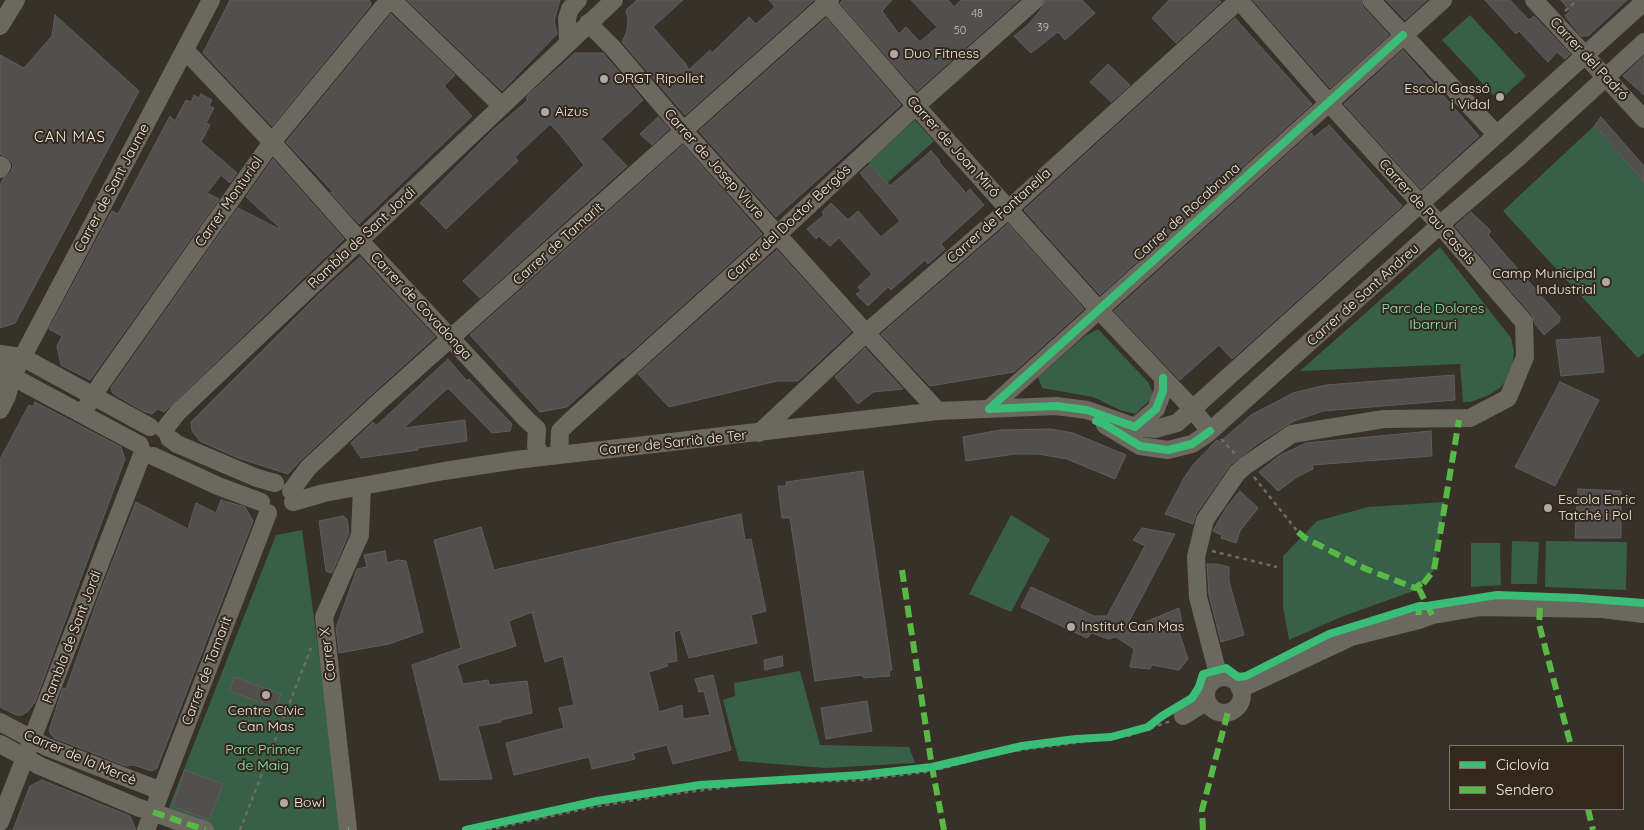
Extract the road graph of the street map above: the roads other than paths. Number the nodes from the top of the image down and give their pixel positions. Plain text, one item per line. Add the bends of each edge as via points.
1 (16, 0) edge
2 (211, 0) edge
3 (391, 0) edge
4 (578, 0) edge
5 (1035, 0) edge
6 (1239, 0) edge
7 (1371, 0) edge
8 (1443, 0) edge
9 (1534, 0) edge
10 (827, 1) edge
11 (1644, 2) edge
12 (603, 4) edge
13 (588, 24) junction
14 (0, 26) edge
15 (1403, 35) junction
16 (1644, 42) edge
17 (565, 45) junction
18 (184, 50) junction
19 (1586, 55) junction
20 (1605, 78) junction
21 (1328, 102) junction
22 (502, 106) junction
23 (916, 106) junction
24 (1644, 119) edge
25 (684, 131) junction
26 (1497, 135) junction
27 (272, 142) junction
28 (0, 165) edge
29 (0, 169) edge
30 (1420, 204) junction
31 (1009, 209) junction
32 (1440, 225) junction
33 (778, 234) junction
34 (359, 240) junction
35 (1098, 309) junction
36 (866, 333) junction
37 (452, 339) junction
38 (0, 354) edge
39 (22, 358) junction
40 (6, 373) edge
41 (1163, 378) junction
42 (0, 394) edge
43 (93, 396) junction
44 (1056, 406) junction
45 (989, 409) junction
46 (1193, 409) junction
47 (0, 410) edge
48 (938, 411) junction
49 (82, 414) junction
50 (1135, 427) junction
51 (1208, 429) junction
52 (161, 432) junction
53 (759, 433) junction
54 (145, 451) junction
55 (550, 456) junction
56 (275, 483) junction
57 (362, 486) junction
58 (292, 497) junction
59 (264, 508) junction
60 (1644, 614) edge
61 (1220, 678) junction
62 (1240, 689) junction
63 (1207, 701) junction
64 (1183, 716) road end
65 (0, 722) edge
66 (32, 739) junction
67 (0, 744) edge
68 (25, 757) junction
69 (161, 791) junction
70 (153, 812) junction
71 (0, 822) edge
72 (146, 830) edge
73 (205, 830) edge
74 (348, 830) edge

1 - 14 street
2 - 18 street, Carrer de Sant Jaume
3 - 22 street
3 - 27 street, Carrer Monturiol
4 - 17 street via 567,18
5 - 23 street, Carrer del Doctor Bergós
6 - 21 street, Carrer de Pau Casals
6 - 31 street, Carrer de Fontanella
7 - 15 street
8 - 15 street, Carrer de Rocabruna
9 - 19 street, Carrer del Padró
10 - 23 street, Carrer de Joan Miró
10 - 25 street, Carrer de Tamarit
11 - 19 street, Carrer de Sant Andreu
12 - 13 street, Rambla de Sant Jordi
13 - 17 street, Rambla de Sant Jordi
13 - 25 street, Carrer de Josep Viure via 613,48
15 - 21 street, Carrer de Rocabruna
15 - 26 street
16 - 20 street, Carrer de Sant Andreu
17 - 22 street, Rambla de Sant Jordi
18 - 27 street, Carrer de Covadonga
18 - 39 street, Carrer de Sant Jaume
19 - 20 street, Carrer del Padró
19 - 26 street, Carrer de Sant Andreu
20 - 24 street, Carrer del Padró
20 - 32 street, Carrer de Sant Andreu
21 - 30 street, Carrer de Pau Casals
21 - 35 street, Carrer de Rocabruna
22 - 34 street, Rambla de Sant Jordi
23 - 31 street, Carrer de Joan Miró
23 - 33 street, Carrer del Doctor Bergós
25 - 33 street, Carrer de Josep Viure
25 - 37 street, Carrer de Tamarit
26 - 30 street, Carrer de Sant Andreu
27 - 34 street, Carrer de Covadonga
27 - 43 street, Carrer Monturiol
28 - 29 street
30 - 32 street, Carrer de Pau Casals
30 - 46 street, Carrer de Sant Andreu
31 - 35 street, Carrer de Joan Miró
31 - 36 street, Carrer de Fontanella
32 - 51 street, Carrer de Sant Andreu
32 - 61 street, Carrer de Pau Casals via 1524,322 1525,357 1508,398 1470,418 1459,420 1384,419 1292,434 1237,473 1204,520 1196,557 1198,597
33 - 36 street, Carrer de Josep Viure
33 - 55 street, Carrer del Doctor Bergós via 560,431
34 - 37 street, Carrer de Covadonga
34 - 52 street, Rambla de Sant Jordi via 178,412
35 - 41 street, Carrer de Joan Miró
35 - 45 street, Carrer de Rocabruna
36 - 48 street, Carrer de Josep Viure
36 - 53 street, Carrer de Fontanella
37 - 55 street, Carrer de Covadonga via 537,429 536,446
37 - 58 street, Carrer de Tamarit via 308,468
38 - 39 street
39 - 40 street, Carrer de Sant Jaume
39 - 43 street
40 - 42 street, Carrer de Sant Jaume
40 - 47 street, Carrer de Sant Jaume via 7,396
40 - 49 street
41 - 46 street, Carrer de Joan Miró
41 - 50 street via 1163,391 1156,409
43 - 49 street, Carrer Monturiol
43 - 52 street
44 - 45 street, Carrer de Sarrià de Ter
44 - 50 street, Carrer de Sarrià de Ter via 1087,410
44 - 51 street, Carrer de Sarrià de Ter via 1104,424 1140,446 1168,450 1192,444
45 - 48 street, Carrer de Sarrià de Ter
46 - 50 street, Carrer de Sarrià de Ter via 1177,423 1155,429
46 - 51 street, Carrer de Joan Miró
48 - 53 street, Carrer de Sarrià de Ter
49 - 54 street
52 - 54 street via 146,429 141,436
52 - 54 street via 168,447 166,451 158,456
52 - 56 street via 177,444
53 - 55 street, Carrer de Sarrià de Ter
54 - 59 street
54 - 66 street, Rambla de Sant Jordi
55 - 57 street, Carrer de Sarrià de Ter
56 - 58 street via 286,486
56 - 59 street via 267,486 262,494
57 - 58 street, Carrer de Sarrià de Ter
57 - 74 street, Carrer X via 360,535 324,617
58 - 59 street via 288,512 283,514 273,515
59 - 69 street, Carrer de Tamarit
60 - 62 street via 1602,609 1480,607 1432,615 1351,637
61 - 62 street via 1230,678
61 - 63 street via 1207,689
62 - 63 street via 1238,706 1228,712 1213,709
63 - 64 street
65 - 66 street, Carrer de la Mercè
66 - 68 street, Rambla de Sant Jordi
66 - 69 street, Carrer de la Mercè
67 - 68 street, Carrer de la Mercè
68 - 70 street, Carrer de la Mercè
68 - 71 street, Rambla de Sant Jordi
69 - 70 street, Carrer de Tamarit
70 - 72 street, Carrer de Tamarit
70 - 73 street, Carrer de la Mercè

